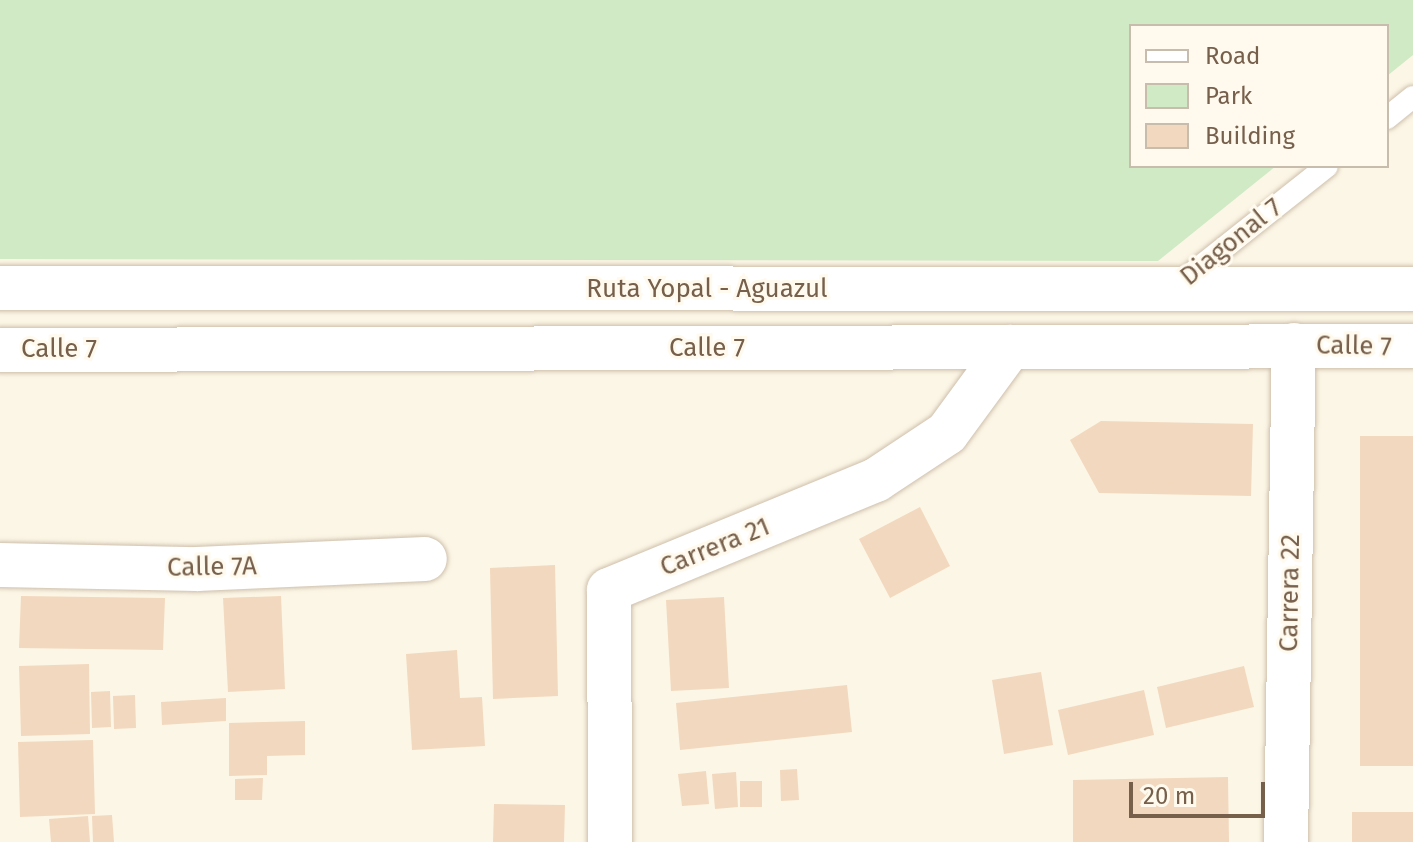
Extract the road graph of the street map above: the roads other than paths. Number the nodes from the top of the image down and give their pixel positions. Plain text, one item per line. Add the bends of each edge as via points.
1 (1413, 97) edge
2 (1389, 116) edge
3 (1324, 168) edge
4 (0, 288) edge
5 (1173, 289) junction
6 (1413, 289) edge
7 (1294, 345) junction
8 (1413, 346) edge
9 (1010, 347) junction
10 (0, 350) edge
11 (425, 559) dead end
12 (0, 565) edge
13 (610, 842) edge
14 (1286, 842) edge

1 - 2 lane
3 - 5 lane, Diagonal 7
4 - 5 lane, Ruta Yopal - Aguazul
5 - 6 lane, Ruta Yopal - Aguazul
7 - 8 street, Calle 7
7 - 9 street, Calle 7
7 - 14 street, Carrera 22
9 - 10 street, Calle 7
9 - 13 street, Carrera 21 via 947,433 876,480 609,590
11 - 12 street, Calle 7A via 197,569

